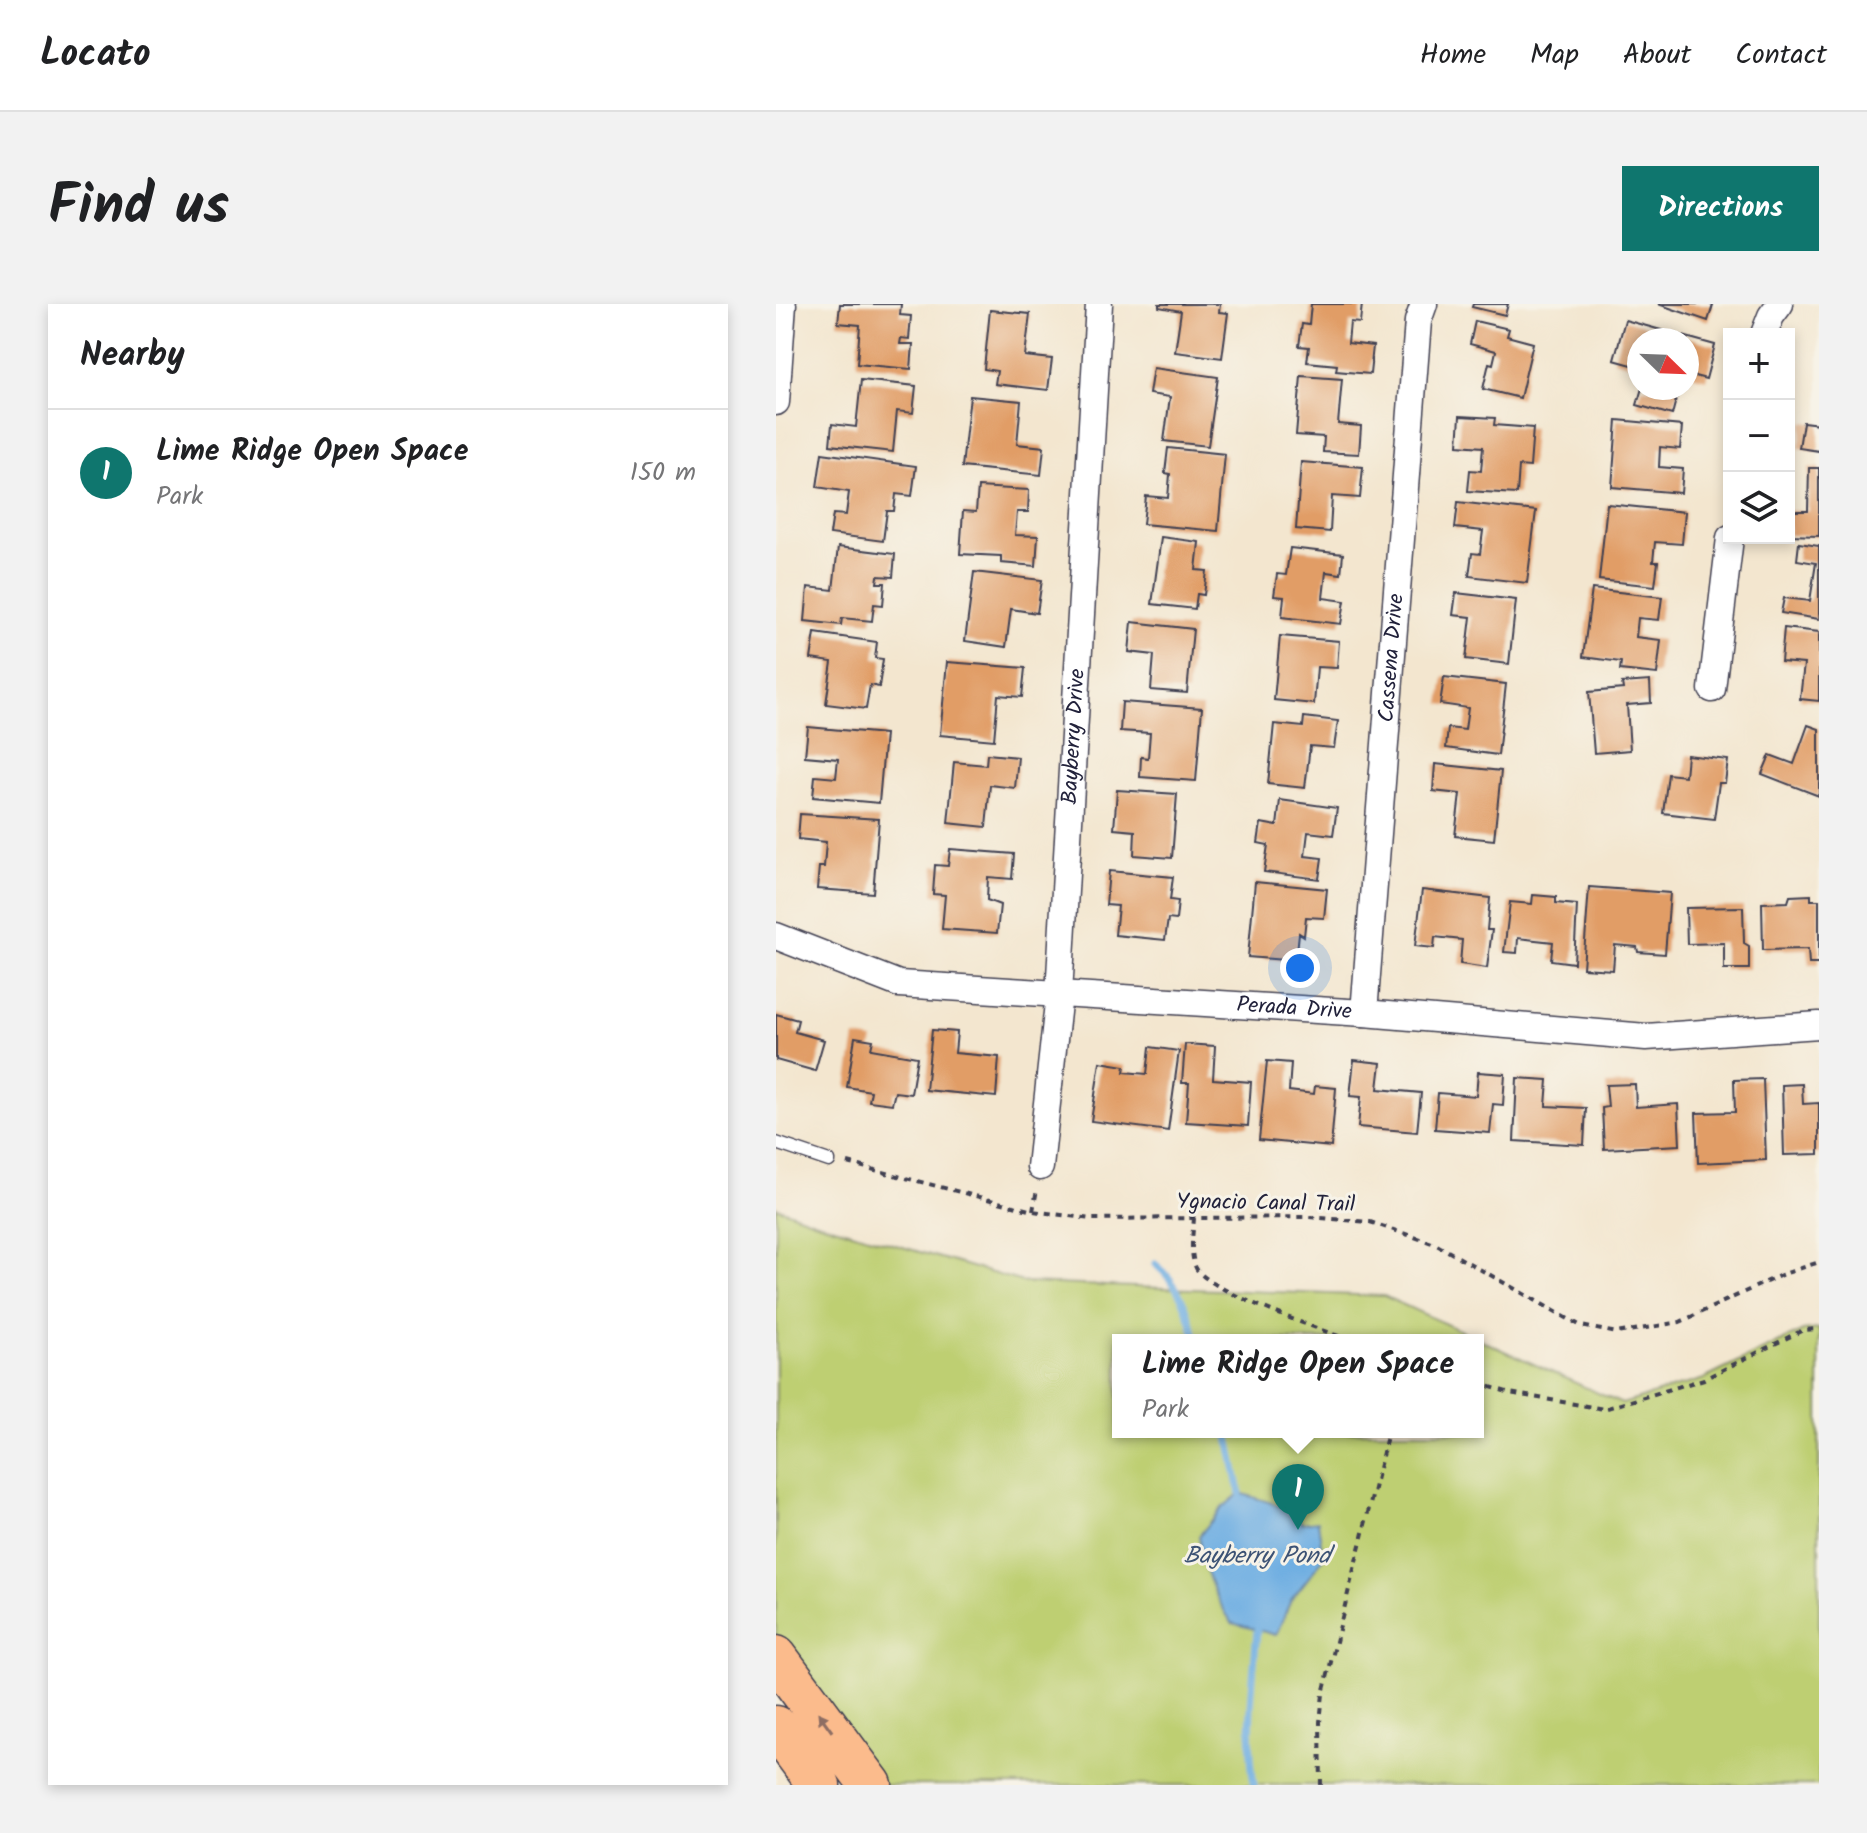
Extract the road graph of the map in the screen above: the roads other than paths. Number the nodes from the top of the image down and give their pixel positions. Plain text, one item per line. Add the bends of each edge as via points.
1 (783, 304) edge
2 (1099, 304) edge
3 (1424, 304) edge
4 (1780, 304) edge
5 (1766, 328) edge
6 (776, 402) edge
7 (1729, 544) edge
8 (1712, 689) dead end
9 (776, 936) edge
10 (1059, 994) junction
11 (1364, 1013) junction
12 (1819, 1025) edge
13 (776, 1143) edge
14 (829, 1161) road end
15 (1040, 1167) dead end
16 (776, 1657) edge
17 (776, 1727) edge
18 (819, 1785) edge
19 (871, 1785) edge

1 - 6 street
2 - 10 street, Bayberry Drive
3 - 11 street, Cassena Drive via 1418,321
4 - 5 street
7 - 8 street
9 - 10 street, Perada Drive via 899,984
10 - 11 street, Perada Drive
10 - 15 street, Bayberry Drive
11 - 12 street, Perada Drive via 1646,1037
13 - 14 lane
19 -> 16 highway
17 - 18 highway

